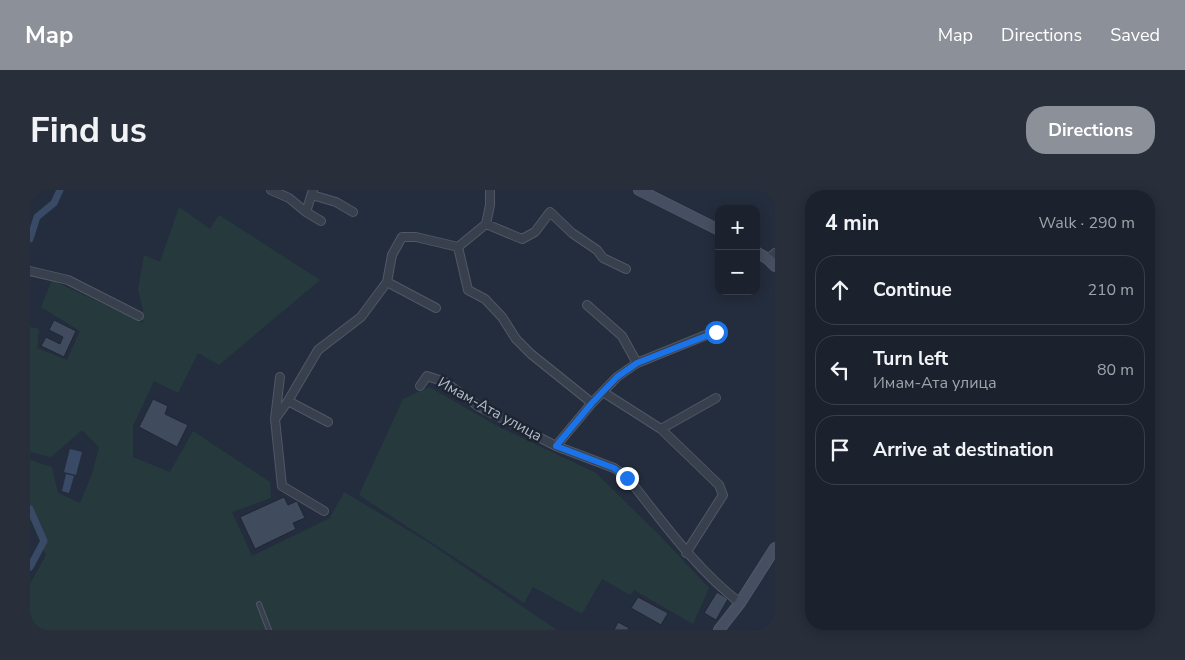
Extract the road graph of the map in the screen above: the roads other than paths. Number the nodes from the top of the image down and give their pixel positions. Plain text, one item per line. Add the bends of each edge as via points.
1 (271, 190) edge
2 (490, 190) edge
3 (639, 190) edge
4 (313, 193) edge
5 (306, 212) junction
6 (353, 212) dead end
7 (321, 221) dead end
8 (486, 224) junction
9 (715, 228) edge
10 (458, 247) junction
11 (760, 254) edge
12 (773, 259) edge
13 (626, 269) dead end
14 (33, 271) edge
15 (387, 282) junction
16 (587, 304) dead end
17 (436, 308) dead end
18 (139, 316) dead end
19 (716, 332) dead end
20 (637, 363) junction
21 (280, 377) dead end
22 (420, 386) dead end
23 (603, 392) junction
24 (716, 398) dead end
25 (288, 401) junction
26 (592, 403) junction
27 (275, 419) junction
28 (328, 422) dead end
29 (661, 429) junction
30 (556, 446) junction
31 (324, 511) dead end
32 (775, 548) edge
33 (686, 552) junction
34 (740, 603) junction
35 (259, 604) dead end
36 (269, 630) edge
37 (719, 630) edge

1 - 5 street via 289,198
2 - 8 street
3 - 9 street
4 - 5 street
4 - 6 street
5 - 7 street
8 - 10 street
8 - 13 street via 522,239 535,232 550,212 603,258
10 - 15 street via 402,237 392,254
10 - 26 street via 468,290 485,299 531,354
11 - 12 street
14 - 18 street via 68,280
15 - 17 street
15 - 25 street via 361,317 318,350
16 - 20 street via 622,336
19 - 20 street
20 - 23 street
21 - 27 street
22 - 30 street, Имам-Ата улица via 427,376 445,382 478,406
23 - 26 street
23 - 29 street
24 - 29 street
25 - 27 street
25 - 28 street
26 - 30 street
27 - 31 street via 282,486
29 - 33 street via 718,485 724,495
30 - 33 street, Имам-Ата улица via 614,468 627,478
32 - 34 street
33 - 34 street, Имам-Ата улица
34 - 37 street
35 - 36 lane

